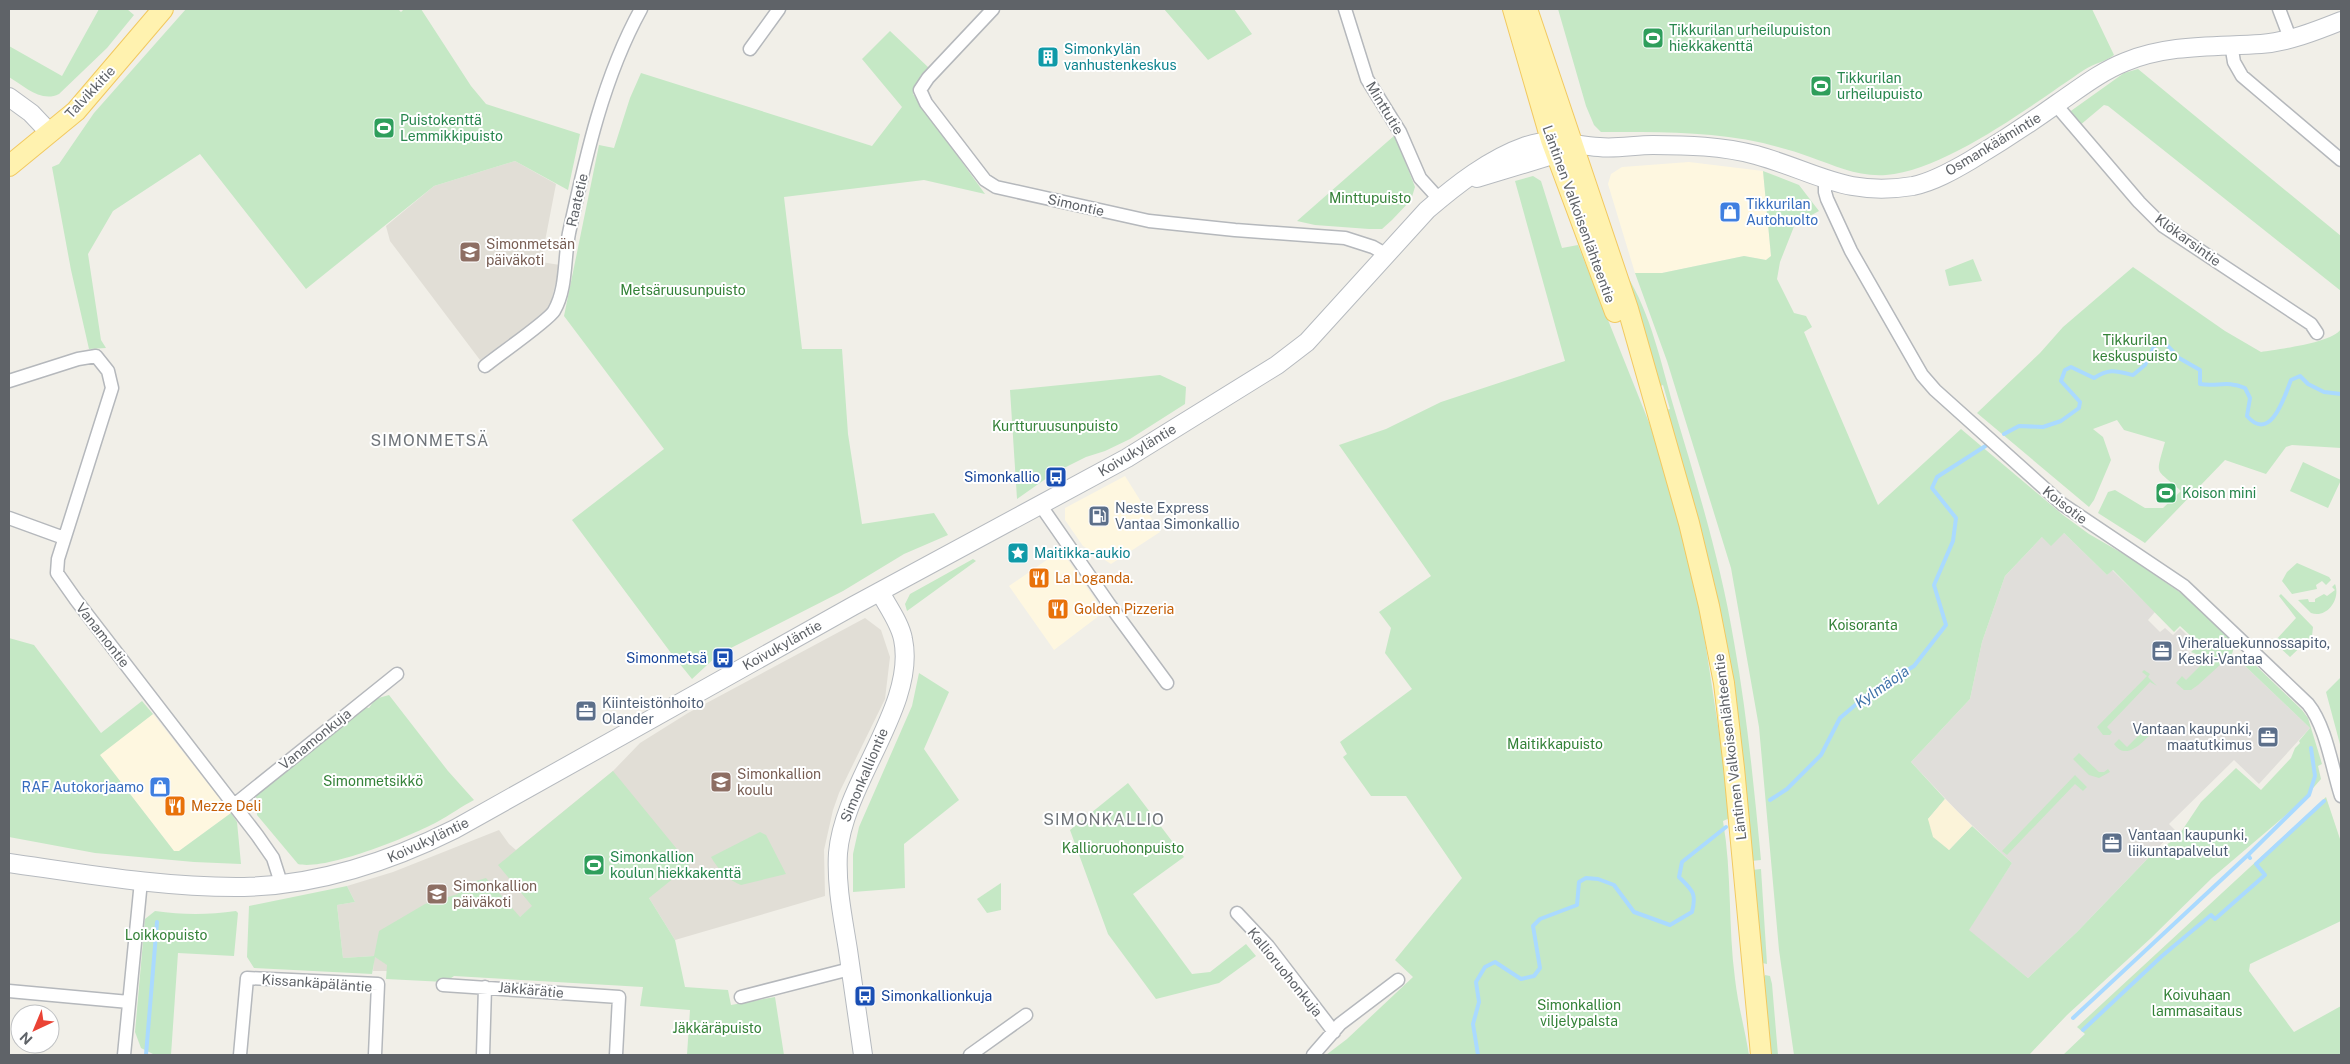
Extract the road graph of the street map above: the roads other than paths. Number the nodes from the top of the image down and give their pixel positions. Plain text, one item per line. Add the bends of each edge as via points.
1 (163, 9) edge
2 (641, 9) edge
3 (779, 9) edge
4 (993, 9) edge
5 (1345, 9) edge
6 (1513, 9) edge
7 (1527, 9) edge
8 (2279, 9) edge
9 (2341, 21) edge
10 (2290, 38) junction
11 (2231, 44) junction
12 (750, 49) dead end
13 (9, 97) edge
14 (2056, 105) junction
15 (50, 133) junction
16 (1573, 144) junction
17 (1553, 147) junction
18 (2341, 160) edge
19 (9, 166) edge
20 (1826, 180) junction
21 (1439, 199) junction
22 (1387, 254) junction
23 (2317, 334) dead end
24 (485, 366) dead end
25 (9, 381) edge
26 (1658, 415) junction
27 (1040, 506) junction
28 (9, 518) edge
29 (64, 538) junction
30 (880, 592) junction
31 (397, 674) dead end
32 (1167, 683) dead end
33 (2341, 796) edge
34 (234, 804) junction
35 (9, 863) edge
36 (141, 881) junction
37 (281, 884) junction
38 (1237, 913) dead end
39 (850, 969) junction
40 (1398, 980) dead end
41 (443, 985) dead end
42 (485, 987) junction
43 (9, 991) edge
44 (741, 997) dead end
45 (128, 1002) junction
46 (1026, 1014) dead end
47 (1334, 1032) junction
48 (124, 1055) edge
49 (240, 1055) edge
50 (374, 1055) edge
51 (483, 1055) edge
52 (616, 1055) edge
53 (863, 1055) edge
54 (970, 1055) edge
55 (1313, 1055) edge
56 (1761, 1055) edge

1 - 15 main road, Talvikkitie via 80,106
2 - 24 street, Raatetie via 613,68 593,131 568,236 561,289 553,312
3 - 12 street
4 - 22 street, Simontie via 920,90 926,103 985,180 996,187 1149,221 1345,238
5 - 21 street, Minttutie via 1367,79 1400,132 1420,178
6 - 17 main road, Läntinen Valkoisenlähteentie
7 - 16 main road, Läntinen Valkoisenlähteentie
8 - 10 street
9 - 10 main road, Osmankäämintie
10 - 11 main road, Osmankäämintie via 2263,44
11 - 14 main road, Osmankäämintie via 2144,55 2097,76
11 - 18 street via 2234,62 2242,76
13 - 15 main road
14 - 20 main road, Osmankäämintie via 1963,165 1916,185 1868,189
14 - 23 street, Klökarsintie via 2163,226 2311,324
15 - 19 main road, Talvikkitie
16 - 17 main road, Koivukyläntie
16 - 20 main road, Osmankäämintie via 1600,148 1652,145 1724,149 1778,162
16 - 26 main road, Läntinen Valkoisenlähteentie via 1628,309
17 - 21 main road, Koivukyläntie via 1526,146 1495,160
17 - 26 main road, Läntinen Valkoisenlähteentie via 1620,325
20 - 33 street, Koisotie via 1827,199 1852,251 1913,361 1935,390 2062,504 2184,586 2308,704 2320,728
21 - 22 main road, Koivukyläntie
22 - 27 main road, Koivukyläntie via 1293,354 1127,458
25 - 29 street, Vanamontie via 96,356 108,371 112,388
26 - 56 main road, Läntinen Valkoisenlähteentie via 1710,606 1724,683
27 - 30 main road, Koivukyläntie
27 - 32 street
28 - 29 street
29 - 34 street, Vanamontie via 56,567 60,579
30 - 37 main road, Koivukyläntie via 455,829 416,848 350,871
30 - 39 main road, Simonkalliontie via 903,637 905,671 840,834 838,887
31 - 34 street, Vanamonkuja
34 - 37 street, Vanamontie via 272,858
35 - 36 main road, Koivukyläntie
36 - 37 main road, Koivukyläntie via 244,886
36 - 45 street
38 - 47 street, Kallioruohonkuja via 1265,942
39 - 44 street
39 - 53 main road, Simonkalliontie
40 - 47 street
41 - 42 street, Jäkkärätie
42 - 51 street
42 - 52 street, Jäkkärätie via 619,997
43 - 45 street
45 - 48 street
46 - 54 street
47 - 55 street
49 - 50 street, Kissankäpäläntie via 246,978 378,984

